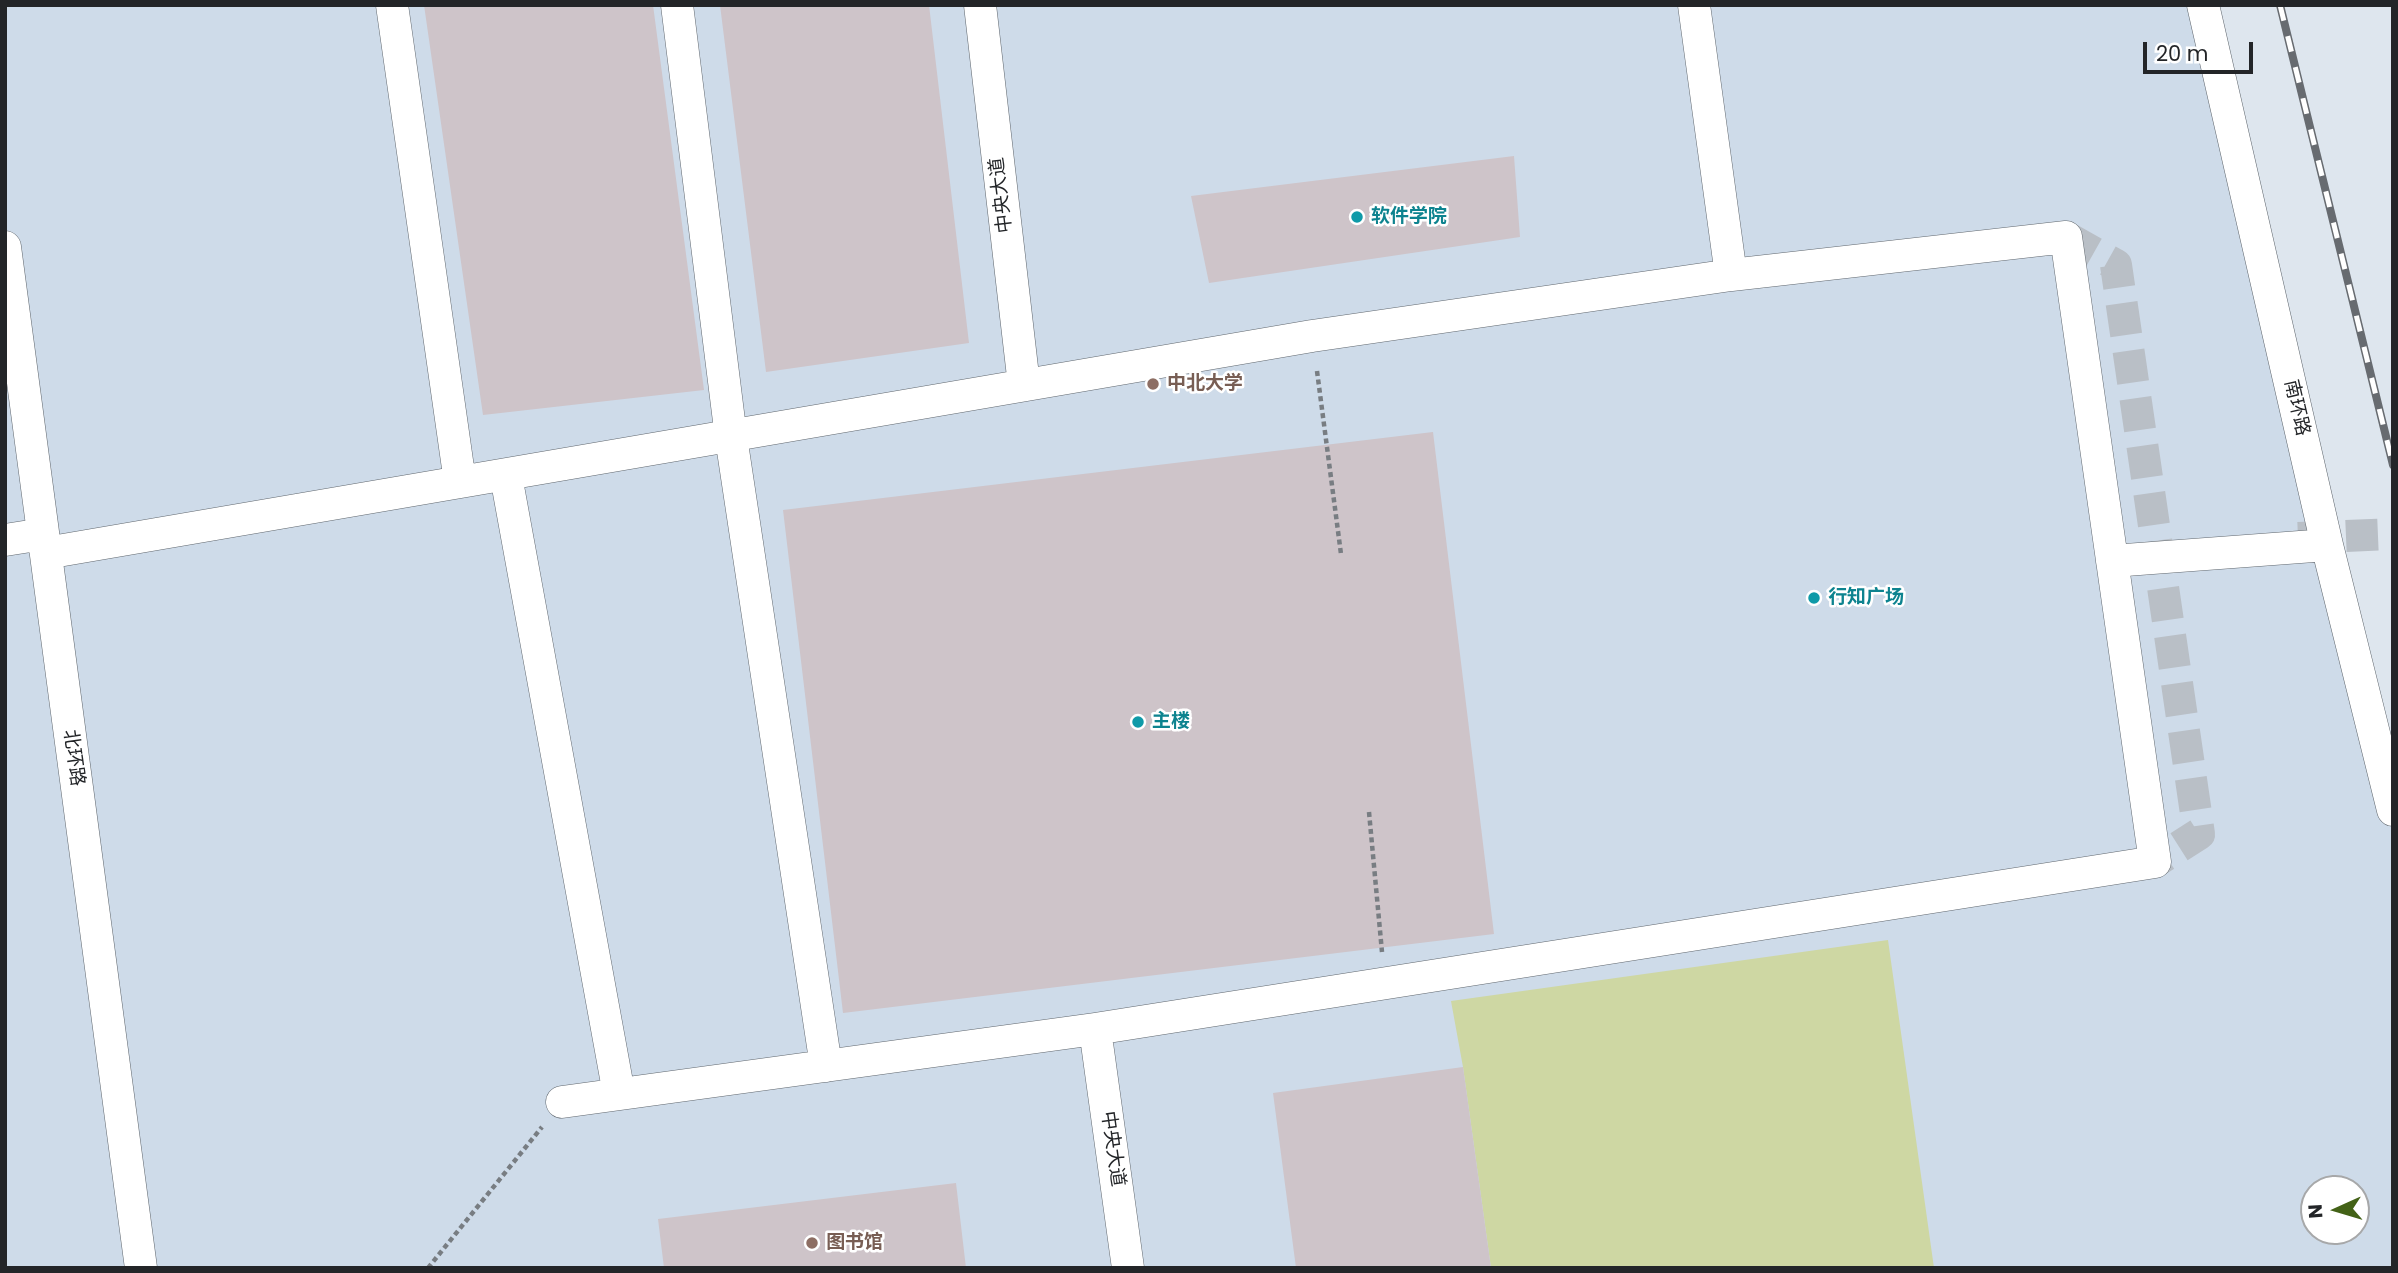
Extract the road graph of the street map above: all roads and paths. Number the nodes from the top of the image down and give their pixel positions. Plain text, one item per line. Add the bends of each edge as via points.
1 (392, 5) edge
2 (677, 5) edge
3 (981, 5) edge
4 (1694, 5) edge
5 (2203, 5) edge
6 (5, 247) edge
7 (1731, 275) junction
8 (1312, 336) junction
9 (1024, 385) junction
10 (731, 437) junction
11 (506, 476) junction
12 (460, 482) junction
13 (5, 540) edge
14 (45, 543) junction
15 (2327, 545) junction
16 (1341, 554) dead end
17 (2112, 561) junction
18 (2393, 810) edge
19 (1369, 812) dead end
20 (1385, 984) junction
21 (1095, 1030) junction
22 (826, 1066) junction
23 (619, 1094) junction
24 (562, 1102) joint
25 (141, 1268) edge
26 (428, 1268) edge
27 (1129, 1268) edge

1 - 12 street
2 - 10 street
3 - 9 street, 中央大道
4 - 7 street
5 - 15 street, 南环路
6 - 14 street, 北环路
7 - 8 street
7 - 17 street via 2066,237
8 - 9 street
8 - 16 path
9 - 10 street
10 - 11 street
10 - 22 street
11 - 12 street
11 - 23 street
12 - 14 street
13 - 14 street
14 - 25 street, 北环路
15 - 17 street
15 - 18 street, 南环路
17 - 20 street via 2155,862
19 - 20 path
20 - 21 street
21 - 22 street
21 - 27 street, 中央大道
22 - 23 street
23 - 24 street
24 - 26 path

